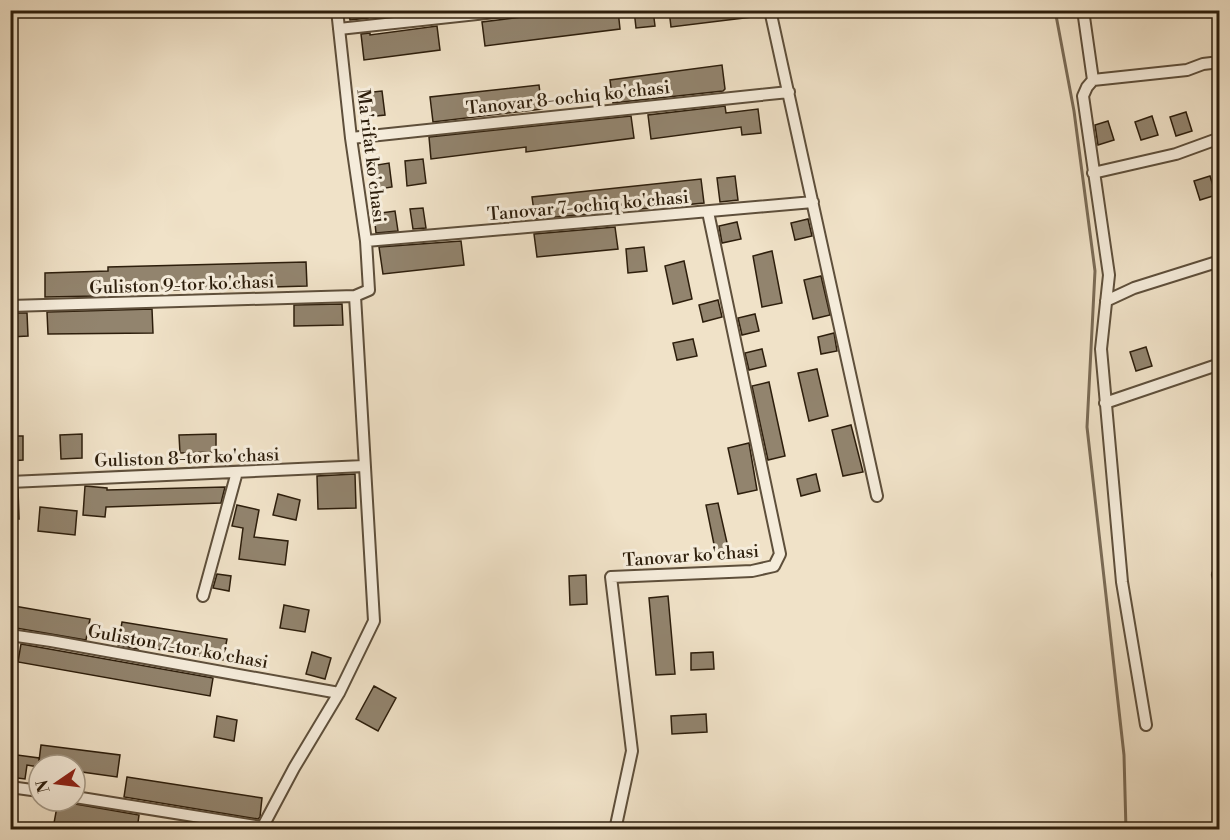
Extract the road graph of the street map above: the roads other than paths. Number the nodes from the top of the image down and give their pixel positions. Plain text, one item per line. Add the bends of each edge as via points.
1 (337, 10) edge
2 (515, 10) edge
3 (770, 10) edge
4 (1083, 10) edge
5 (339, 29) junction
6 (1220, 62) edge
7 (1093, 80) junction
8 (789, 92) junction
9 (351, 138) junction
10 (1220, 138) edge
11 (1093, 173) junction
12 (813, 202) junction
13 (708, 212) junction
14 (366, 241) junction
15 (1220, 261) edge
16 (355, 296) junction
17 (1106, 301) junction
18 (10, 306) edge
19 (1220, 364) edge
20 (1105, 403) junction
21 (364, 466) junction
22 (237, 472) junction
23 (10, 482) edge
24 (877, 496) dead end
25 (1220, 574) edge
26 (1220, 582) edge
27 (203, 596) dead end
28 (10, 635) edge
29 (339, 693) junction
30 (1146, 725) dead end
31 (10, 787) edge
32 (27, 789) edge
33 (87, 799) edge
34 (262, 828) edge
35 (615, 830) edge

1 - 5 street, Ma'rifat ko'chasi
2 - 5 street
3 - 8 street
4 - 7 street
5 - 9 street, Ma'rifat ko'chasi
6 - 7 street via 1187,70
7 - 11 street via 1083,96
8 - 9 street, Tanovar 8-ochiq ko'chasi
8 - 12 street
9 - 14 street, Ma'rifat ko'chasi
10 - 11 street via 1176,154
11 - 17 street via 1109,275
12 - 13 street, Tanovar 7-ochiq ko'chasi
12 - 24 street
13 - 14 street, Tanovar 7-ochiq ko'chasi
13 - 35 street, Tanovar ko'chasi via 780,554 774,566 752,571 610,577 632,751
14 - 16 street, Ma'rifat ko'chasi via 369,290
15 - 17 street
16 - 18 street, Guliston 9-tor ko'chasi
16 - 21 street
17 - 20 street via 1101,349
19 - 20 street
20 - 30 street via 1122,582
21 - 22 street, Guliston 8-tor ko'chasi
21 - 29 street via 374,621
22 - 23 street, Guliston 8-tor ko'chasi
22 - 27 street
25 - 26 street
28 - 29 street, Guliston 7-tor ko'chasi
29 - 34 street
31 - 32 street
33 - 34 street

